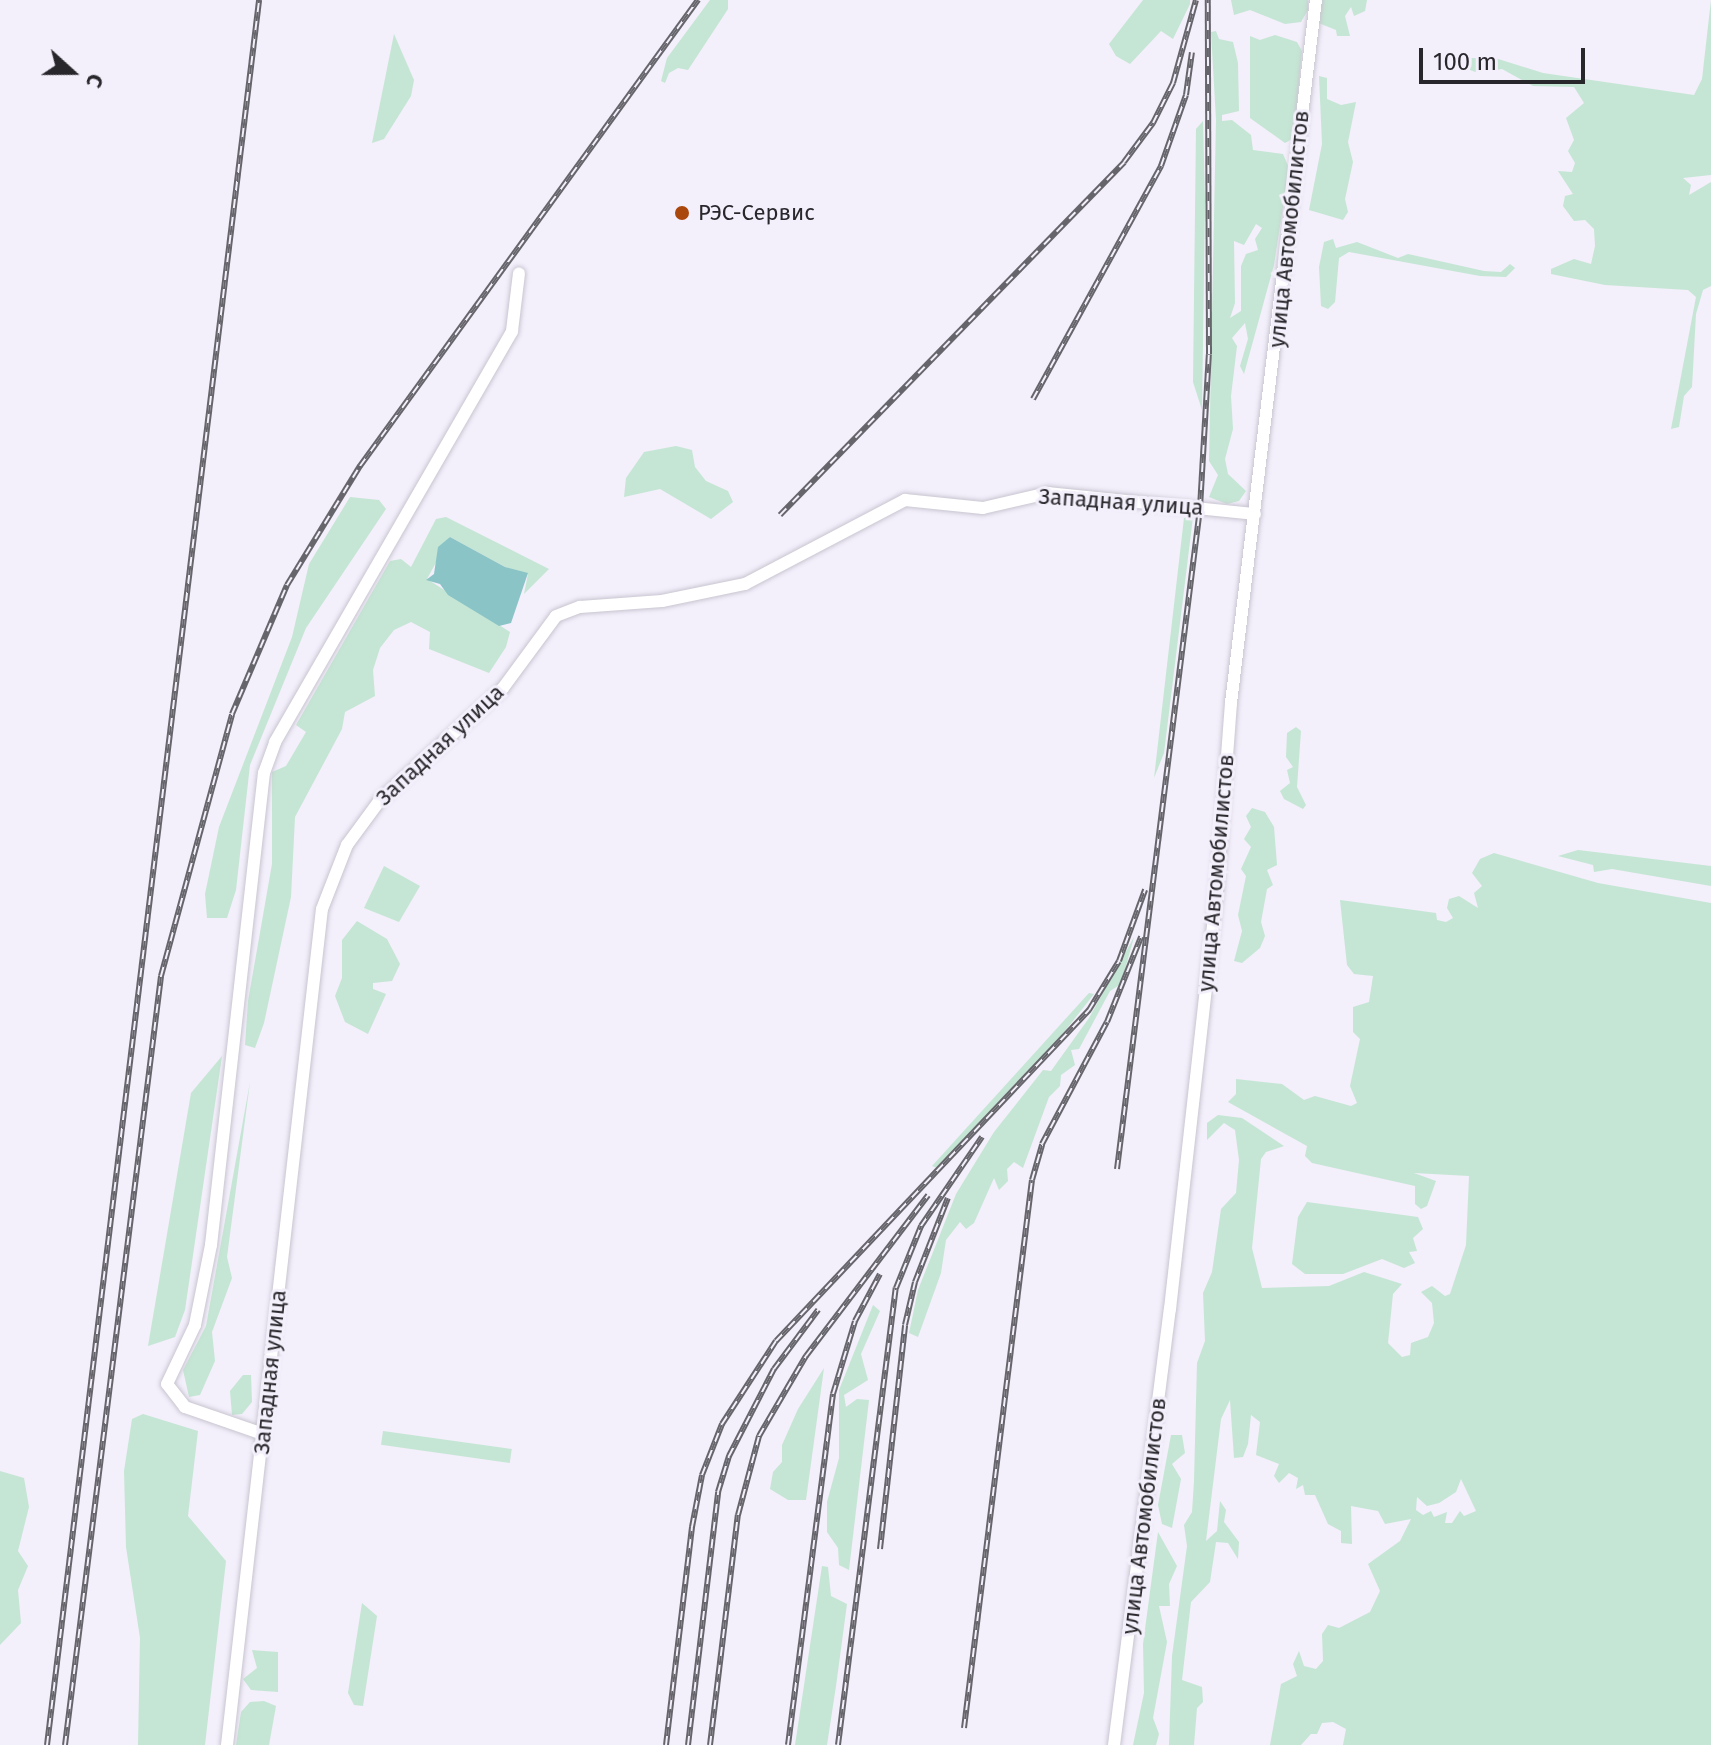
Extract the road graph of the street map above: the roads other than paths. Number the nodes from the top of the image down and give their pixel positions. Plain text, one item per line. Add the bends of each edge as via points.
1 (1316, 0) edge
2 (519, 273) dead end
3 (1255, 514) junction
4 (263, 1434) junction
5 (227, 1745) edge
6 (1114, 1745) edge

1 - 3 street, улица Автомобилистов
2 - 4 street via 519,302 507,341 275,742 264,773 211,1245 195,1325 167,1384 185,1407
3 - 4 street, Западная улица via 1048,493 983,508 905,500 745,584 662,601 580,607 556,616 499,692 380,800 347,845 330,881 309,1004
3 - 6 street, улица Автомобилистов via 1170,1309
4 - 5 street, Западная улица

